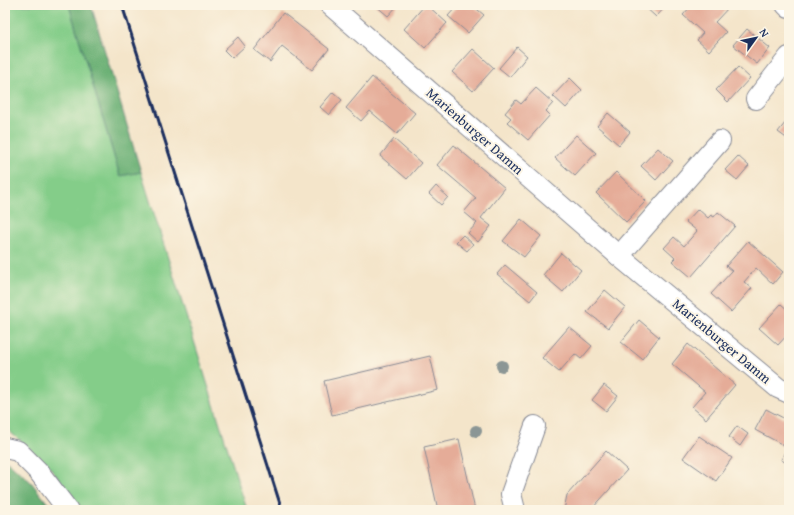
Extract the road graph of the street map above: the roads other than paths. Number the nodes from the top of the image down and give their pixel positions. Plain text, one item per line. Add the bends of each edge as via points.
1 (330, 5) edge
2 (786, 5) edge
3 (789, 8) edge
4 (789, 57) edge
5 (756, 99) dead end
6 (720, 141) dead end
7 (620, 256) junction
8 (789, 393) edge
9 (535, 426) dead end
10 (5, 448) edge
11 (68, 510) edge
12 (515, 510) edge

1 - 7 street, Marienburger Damm
2 - 3 street
4 - 5 street
6 - 7 street
7 - 8 street, Marienburger Damm via 778,388
9 - 12 street via 511,494
10 - 11 street via 18,452 33,466

